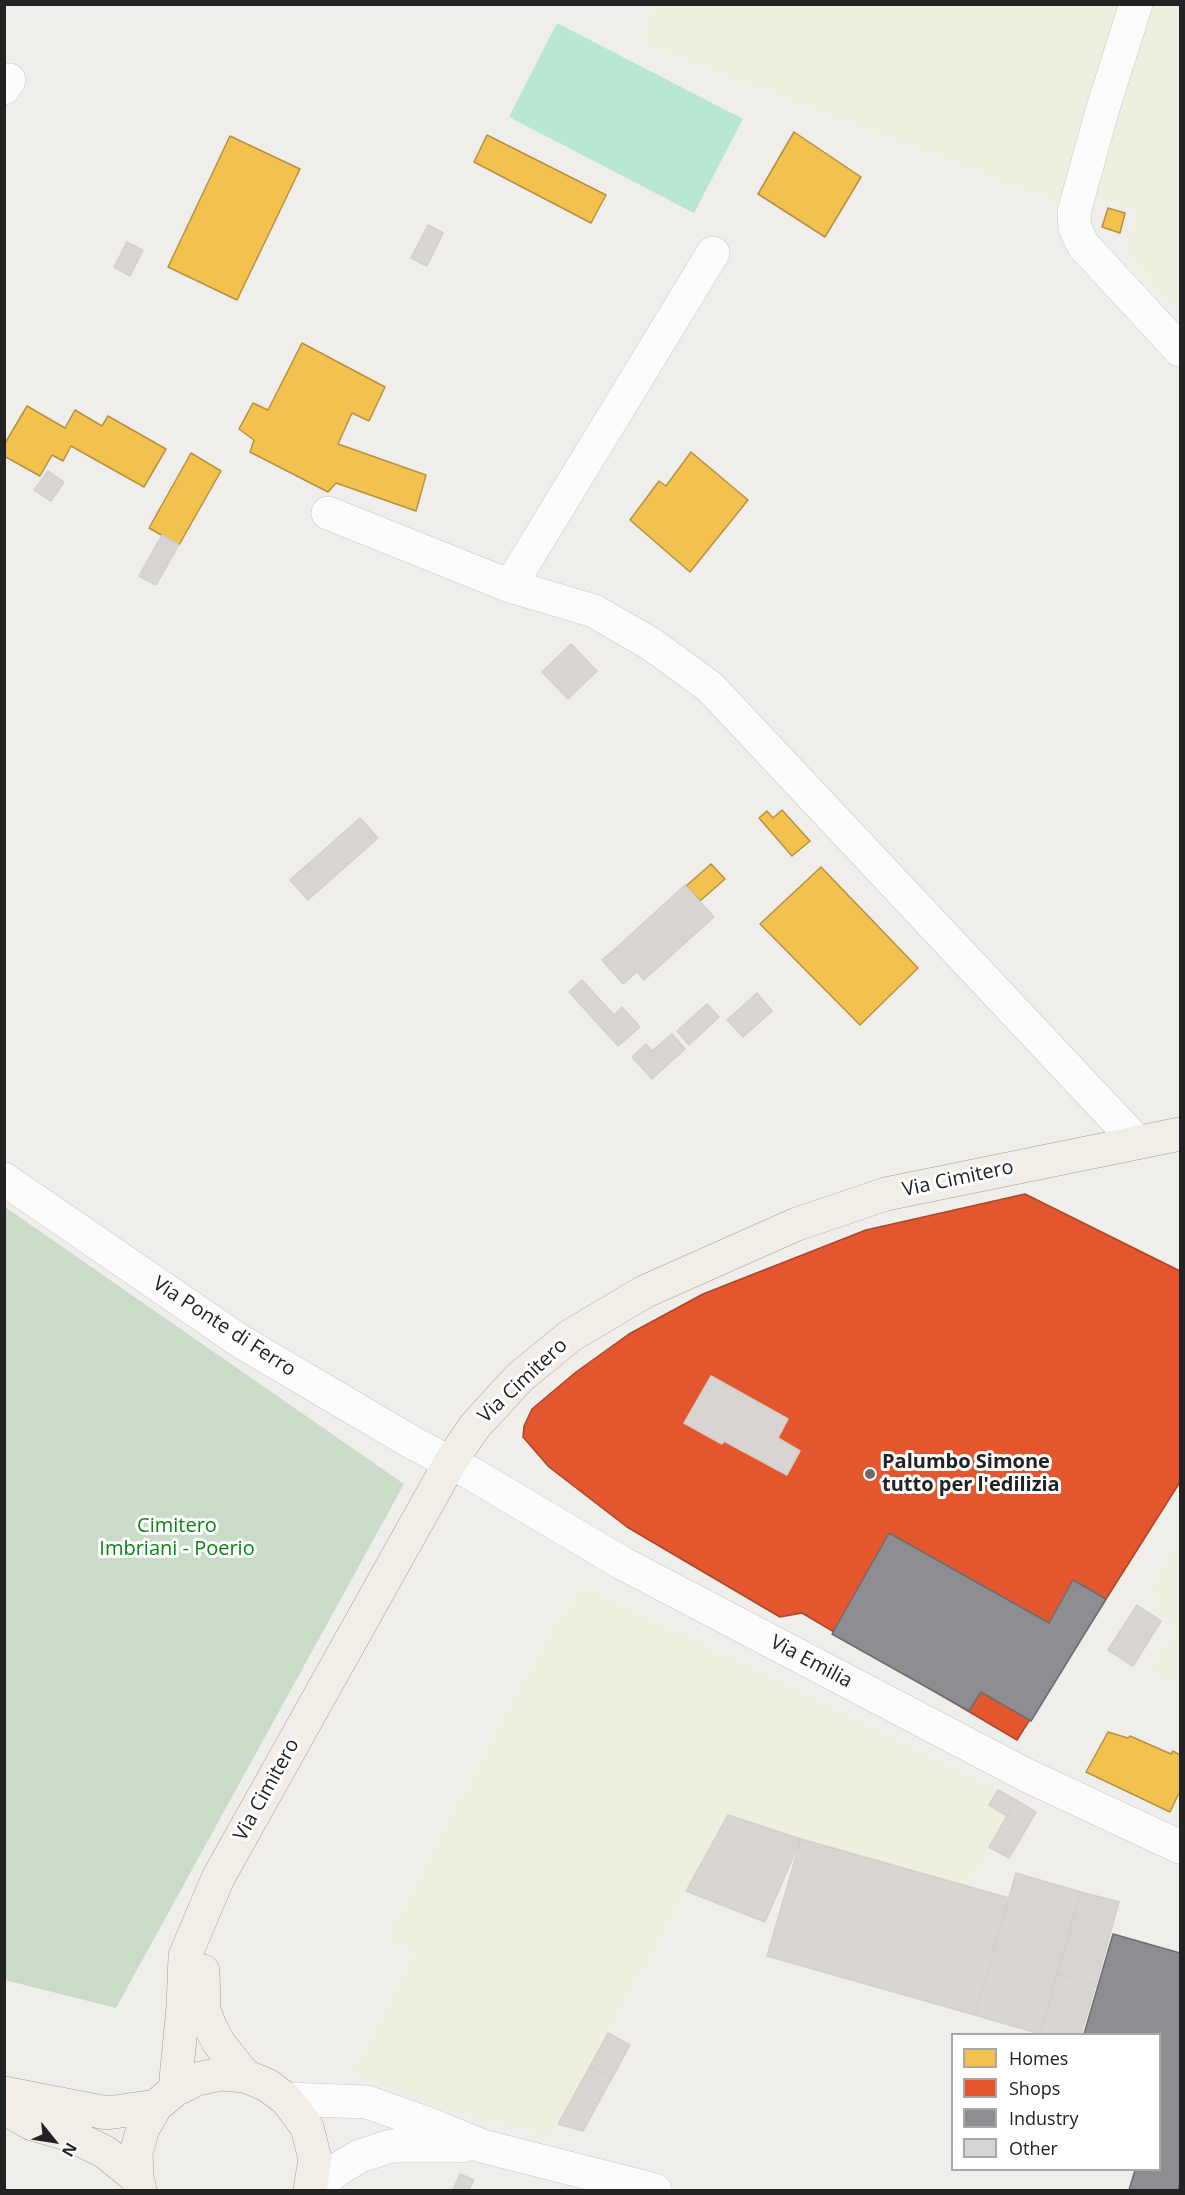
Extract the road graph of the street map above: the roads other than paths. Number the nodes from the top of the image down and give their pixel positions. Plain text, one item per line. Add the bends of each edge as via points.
1 (1136, 4) edge
2 (713, 253) dead end
3 (1180, 350) edge
4 (328, 513) dead end
5 (510, 586) junction
6 (1180, 1134) edge
7 (1137, 1142) junction
8 (4, 1179) edge
9 (451, 1461) junction
10 (1180, 1847) edge
11 (200, 1921) junction
12 (245, 2076) junction
13 (4, 2093) edge
14 (166, 2098) junction
15 (286, 2098) junction
16 (4, 2108) edge
17 (482, 2146) junction
18 (138, 2184) edge
19 (312, 2190) edge
20 (655, 2190) edge

1 - 3 street via 1074,212 1075,228 1083,245
2 - 5 street
4 - 5 street
5 - 7 street via 594,611 651,644 710,687
6 - 7 main road, Via Cimitero
7 - 9 main road, Via Cimitero via 886,1194 797,1224 644,1292 570,1336 519,1378 475,1426
8 - 9 street, Via Ponte di Ferro via 240,1341 413,1443
9 - 10 street, Via Emilia via 632,1569 1026,1775
9 - 11 main road, Via Cimitero via 239,1839
11 - 12 main road via 204,2010 218,2042
11 - 14 main road, Via Cimitero via 185,1956 183,2007
12 - 14 main road via 221,2074 197,2079
12 - 15 main road
13 - 14 main road via 107,2113
14 - 18 main road via 143,2128 136,2153
15 - 17 street via 367,2102
15 - 19 main road via 307,2127 315,2159
16 - 18 main road via 32,2124 70,2135 105,2152
17 - 19 street via 391,2146 360,2156
17 - 20 street

